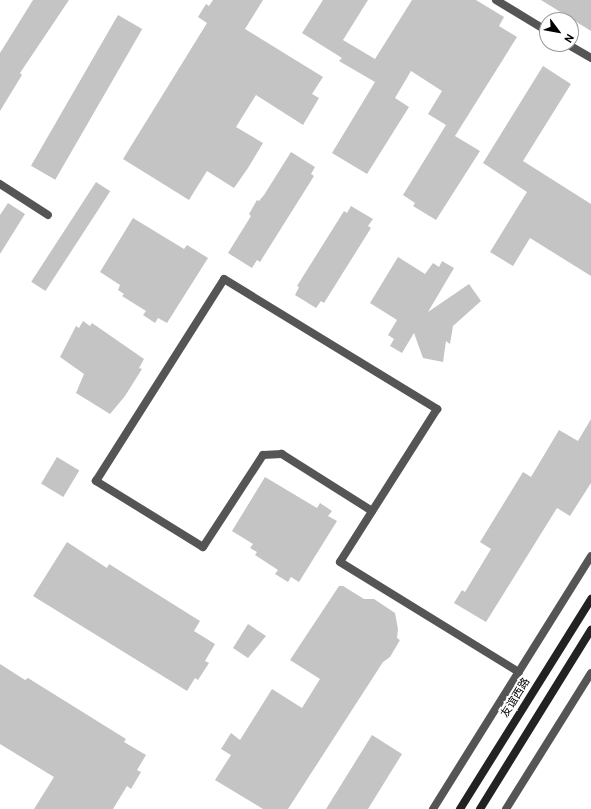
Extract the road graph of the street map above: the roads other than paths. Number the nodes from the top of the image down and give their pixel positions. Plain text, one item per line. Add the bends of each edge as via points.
1 (496, 0) edge
2 (539, 26) edge
3 (579, 51) edge
4 (591, 58) edge
5 (0, 184) edge
6 (48, 215) dead end
7 (372, 511) junction
8 (591, 556) edge
9 (591, 599) edge
10 (591, 630) edge
11 (519, 672) junction
12 (591, 673) edge
13 (433, 809) edge
14 (460, 809) edge
15 (480, 809) edge
16 (506, 809) edge

1 - 2 street
3 - 4 street
5 - 6 street
7 - 7 street via 437,409 224,279 96,481 203,546 263,456 282,454
7 - 11 street via 340,562
8 - 11 street
9 - 14 main road, 友谊西路
10 - 15 main road
11 - 13 street
12 - 16 street

